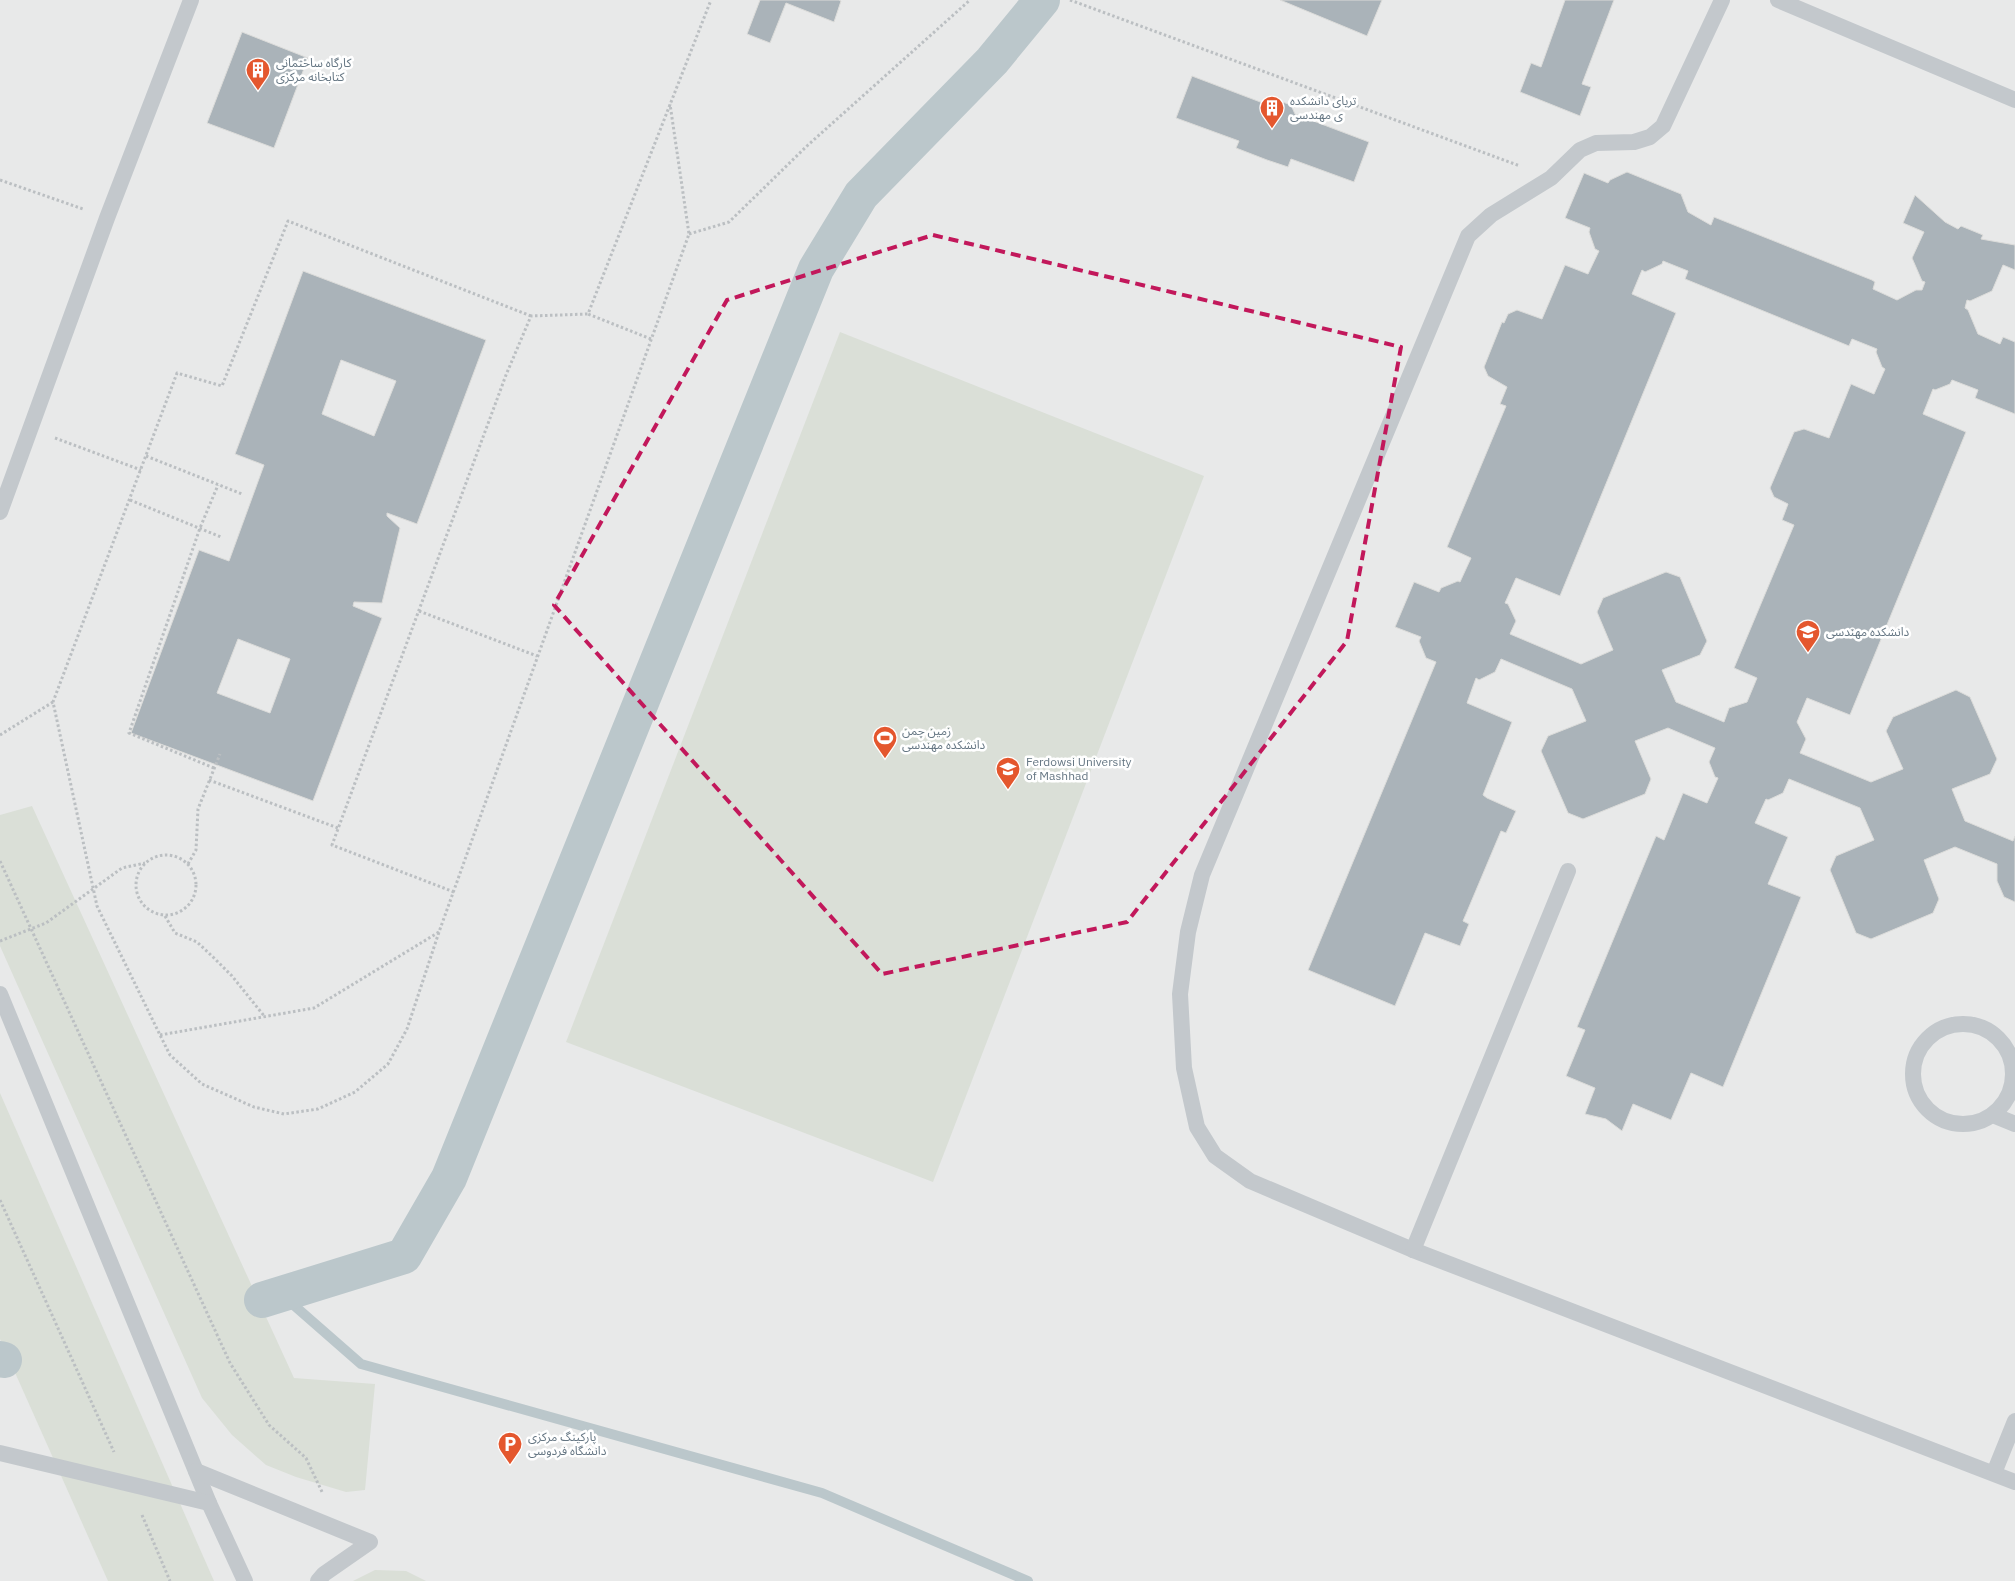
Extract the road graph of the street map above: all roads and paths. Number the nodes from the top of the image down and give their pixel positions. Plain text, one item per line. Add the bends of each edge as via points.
1 (191, 0) edge
2 (710, 0) edge
3 (970, 0) edge
4 (1070, 0) edge
5 (1722, 0) edge
6 (1778, 0) edge
7 (2015, 100) edge
8 (670, 104) junction
9 (1551, 178) junction
10 (0, 180) edge
11 (107, 218) junction
12 (689, 234) junction
13 (588, 314) junction
14 (531, 316) junction
15 (651, 339) junction
16 (30, 428) junction
17 (146, 456) junction
18 (141, 470) junction
19 (218, 485) junction
20 (242, 494) dead end
21 (130, 500) junction
22 (0, 512) edge
23 (200, 528) junction
24 (221, 537) dead end
25 (419, 611) junction
26 (538, 656) junction
27 (53, 702) junction
28 (0, 735) edge
29 (220, 754) dead end
30 (214, 768) junction
31 (209, 780) junction
32 (338, 828) junction
33 (0, 861) edge
34 (145, 863) junction
35 (188, 864) junction
36 (1568, 871) dead end
37 (93, 890) junction
38 (454, 892) junction
39 (166, 916) junction
40 (31, 929) junction
41 (439, 932) junction
42 (0, 941) edge
43 (0, 994) edge
44 (265, 1017) junction
45 (160, 1035) junction
46 (2014, 1068) edge
47 (1993, 1114) junction
48 (2015, 1124) edge
49 (0, 1200) edge
50 (1413, 1250) junction
51 (2015, 1421) edge
52 (0, 1453) edge
53 (196, 1471) junction
54 (1994, 1473) junction
55 (2015, 1482) edge
56 (128, 1484) junction
57 (209, 1503) junction
58 (339, 1529) junction
59 (170, 1581) edge
60 (246, 1581) edge
61 (318, 1581) edge

1 - 11 lane
2 - 8 path
3 - 12 path via 808,145 729,222
4 - 9 path
5 - 9 lane via 1663,126 1650,137 1634,142 1596,143 1580,150
6 - 7 lane
8 - 12 path
8 - 13 path
9 - 50 lane via 1491,215 1468,236 1202,875 1188,932 1180,994 1184,1068 1197,1127 1215,1156 1250,1181
10 - 11 path
11 - 16 lane
12 - 15 path
13 - 14 path
13 - 15 path
14 - 17 path via 288,221 222,386 177,373
14 - 25 path
15 - 26 path
16 - 18 path
16 - 22 lane
17 - 18 path
17 - 19 path
18 - 21 path
19 - 20 path
19 - 23 path
21 - 23 path
21 - 27 path
23 - 24 path
23 - 30 path via 129,732
25 - 26 path
25 - 32 path
26 - 38 path
27 - 28 path
27 - 37 path
29 - 30 path
30 - 31 path
31 - 32 path
31 - 35 path via 198,808 196,850
32 - 38 path via 332,845
33 - 40 path
34 - 35 path via 167,854
34 - 37 path via 122,868
34 - 39 path via 135,884 137,896 144,907
35 - 39 path via 195,874 194,898 188,908
36 - 50 lane
37 - 40 path via 46,924
37 - 45 path via 96,906
38 - 41 path
39 - 44 path via 175,933 197,942 232,976
40 - 42 path
40 - 58 path via 230,1363 269,1425 306,1458
41 - 44 path via 314,1008
41 - 45 path via 407,1029 388,1064 355,1092 318,1109 284,1114 254,1107 202,1084 170,1055
43 - 53 lane
44 - 45 path
46 - 47 lane via 2012,1086 2005,1102
46 - 47 lane via 1998,1037 1984,1028 1967,1024 1950,1026 1934,1033 1914,1062 1918,1096 1943,1120 1960,1124 1978,1122
47 - 48 lane
49 - 56 path
50 - 54 lane
51 - 54 lane
52 - 56 lane
53 - 57 lane
53 - 58 lane
54 - 55 lane
56 - 57 lane
56 - 59 path
57 - 60 lane
58 - 61 lane via 370,1542

